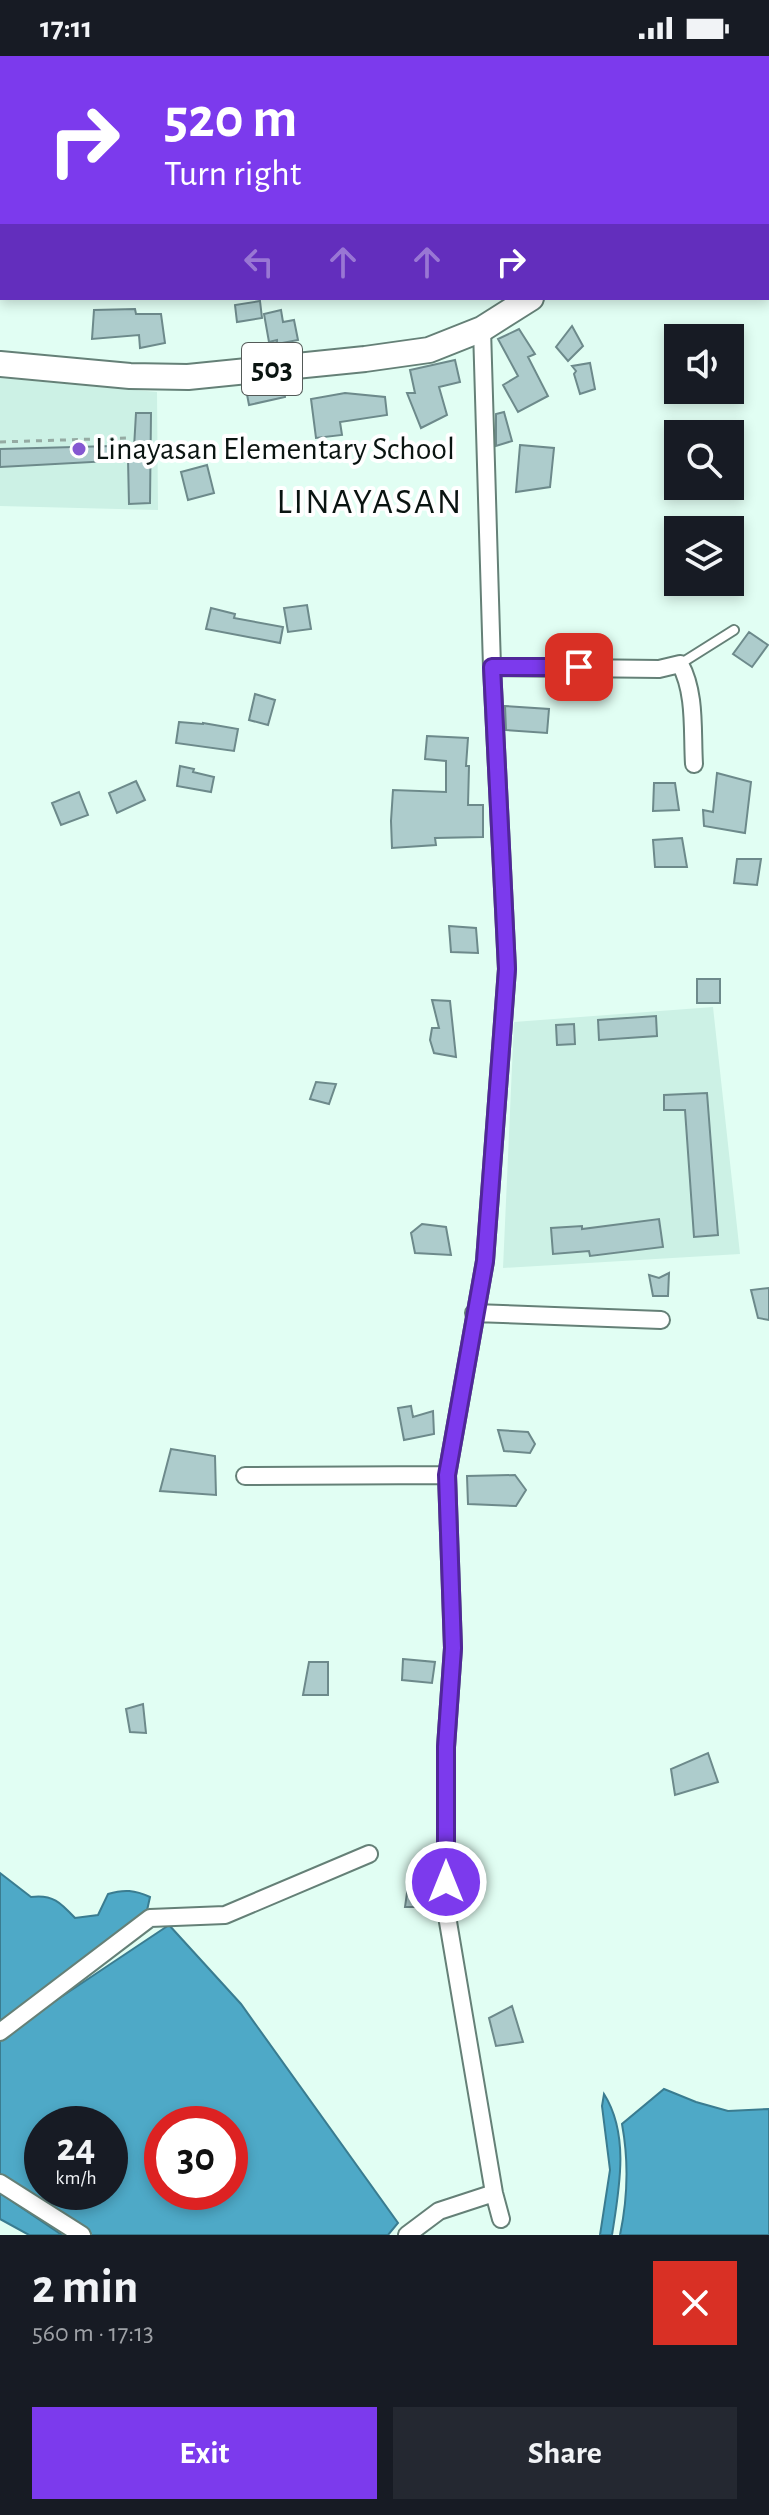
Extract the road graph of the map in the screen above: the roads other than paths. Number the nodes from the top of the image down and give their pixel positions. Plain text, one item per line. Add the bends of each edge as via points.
1 (528, 300) edge
2 (482, 329) junction
3 (0, 364) edge
4 (734, 630) dead end
5 (680, 664) junction
6 (492, 667) junction
7 (694, 764) dead end
8 (474, 1313) junction
9 (661, 1320) dead end
10 (447, 1475) junction
11 (245, 1476) dead end
12 (369, 1854) dead end
13 (0, 2032) edge
14 (0, 2183) edge
15 (494, 2193) junction
16 (501, 2219) dead end
17 (82, 2235) edge
18 (407, 2235) edge

1 - 2 main road, 503
2 - 3 main road, 503 via 429,350 188,377
2 - 6 street
4 - 5 lane
5 - 6 street via 659,669
5 - 7 street via 688,678
6 - 8 street via 507,969 485,1261
8 - 9 street
8 - 10 street
10 - 11 street
10 - 15 street via 453,1648 446,1747 446,1910
12 - 13 street via 225,1915 150,1918
14 - 17 street
15 - 16 street
15 - 18 street via 439,2211

